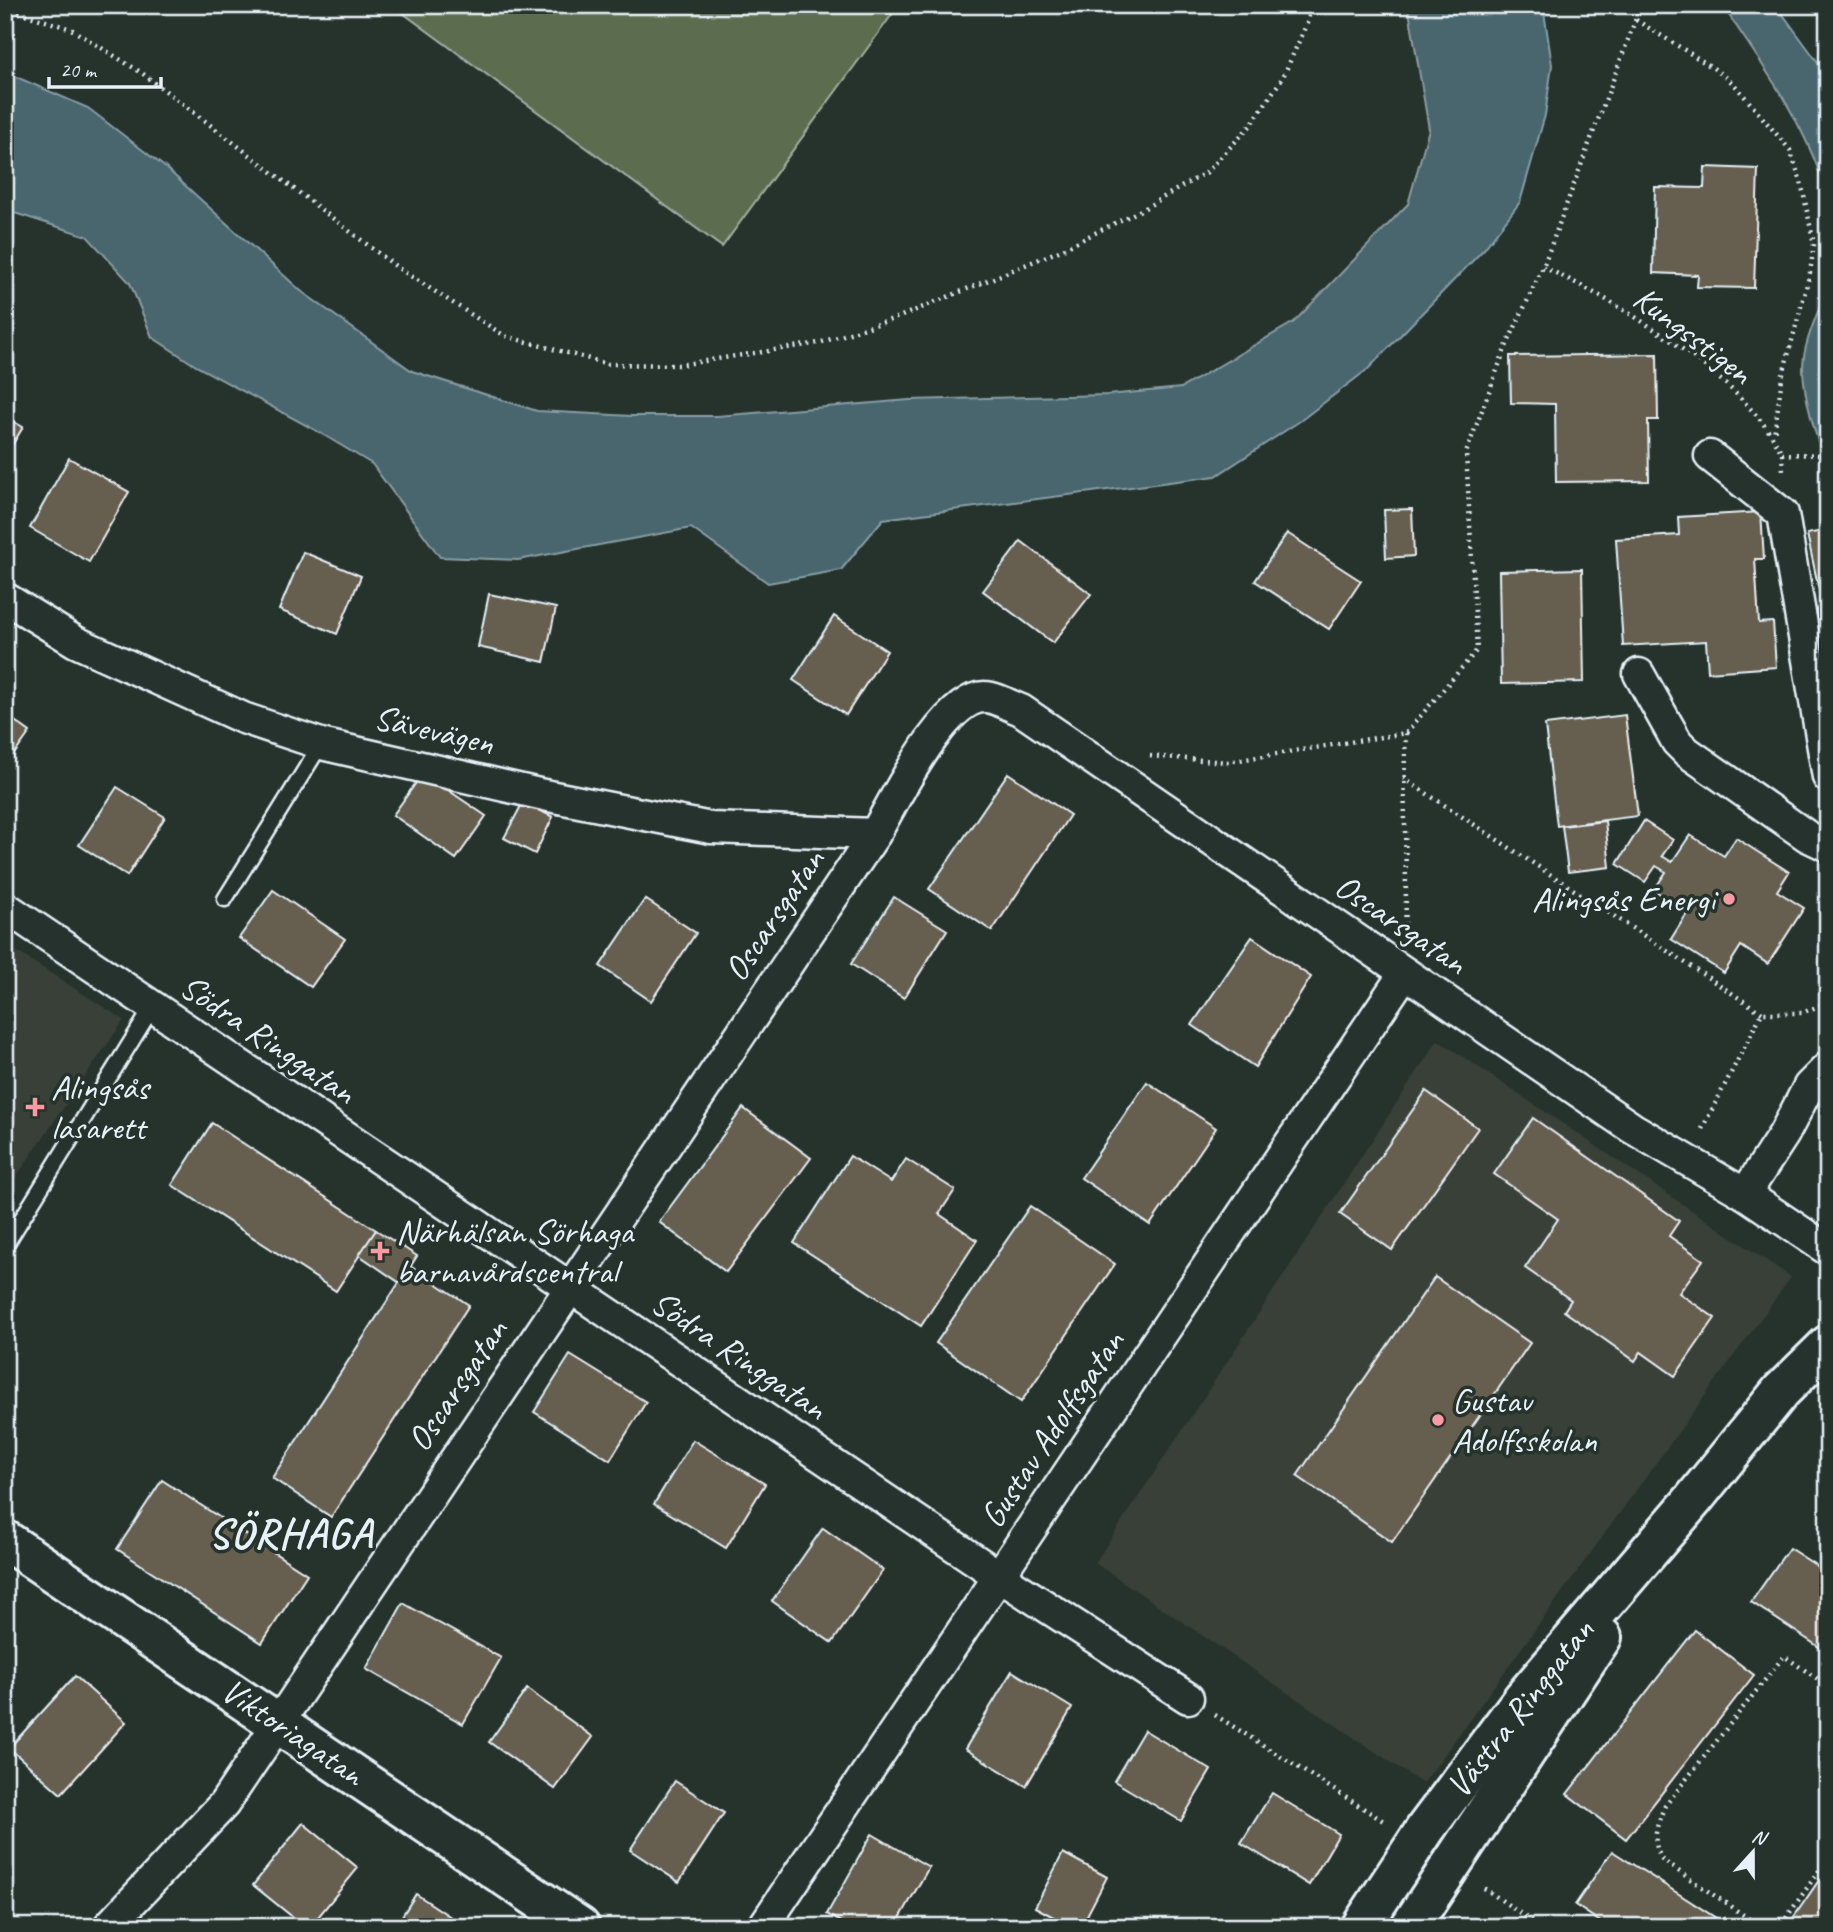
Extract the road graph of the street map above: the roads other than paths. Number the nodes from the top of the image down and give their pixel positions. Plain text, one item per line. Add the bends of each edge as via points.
1 (1710, 456) dead end
2 (5, 598) edge
3 (1639, 674) dead end
4 (321, 744) junction
5 (1828, 777) edge
6 (875, 834) junction
7 (1828, 846) edge
8 (225, 899) dead end
9 (5, 907) edge
10 (1400, 971) junction
11 (152, 1009) junction
12 (1828, 1067) edge
13 (1745, 1194) junction
14 (5, 1246) edge
15 (1828, 1250) edge
16 (569, 1287) junction
17 (1828, 1345) edge
18 (1693, 1500) junction
19 (5, 1540) edge
20 (999, 1576) junction
21 (1188, 1698) road end
22 (278, 1721) junction
23 (108, 1927) edge
24 (580, 1927) edge
25 (763, 1927) edge
26 (1361, 1927) edge
27 (1410, 1927) edge

1 - 5 street via 1783,514
2 - 4 street, Sävevägen via 76,642 243,718
3 - 7 street via 1687,752
4 - 6 street, Sävevägen via 711,828
4 - 8 lane
6 - 10 street, Oscarsgatan via 926,747 961,705 985,697 1021,710
6 - 16 street, Oscarsgatan
9 - 11 street, Södra Ringgatan
10 - 13 street, Oscarsgatan via 1632,1128
10 - 20 street, Gustav Adolfsgatan
11 - 14 lane
11 - 16 street, Södra Ringgatan
12 - 13 street via 1809,1086
13 - 15 street
16 - 20 street, Södra Ringgatan
16 - 22 street, Oscarsgatan
17 - 18 street, Västra Ringgatan via 1781,1391
18 - 26 street, Västra Ringgatan via 1524,1697 1426,1828
18 - 27 street, Västra Ringgatan
19 - 22 street, Viktoriagatan
20 - 21 street, Södra Ringgatan
20 - 25 street, Gustav Adolfsgatan
22 - 23 street, Oscarsgatan via 224,1804
22 - 24 street, Viktoriagatan

